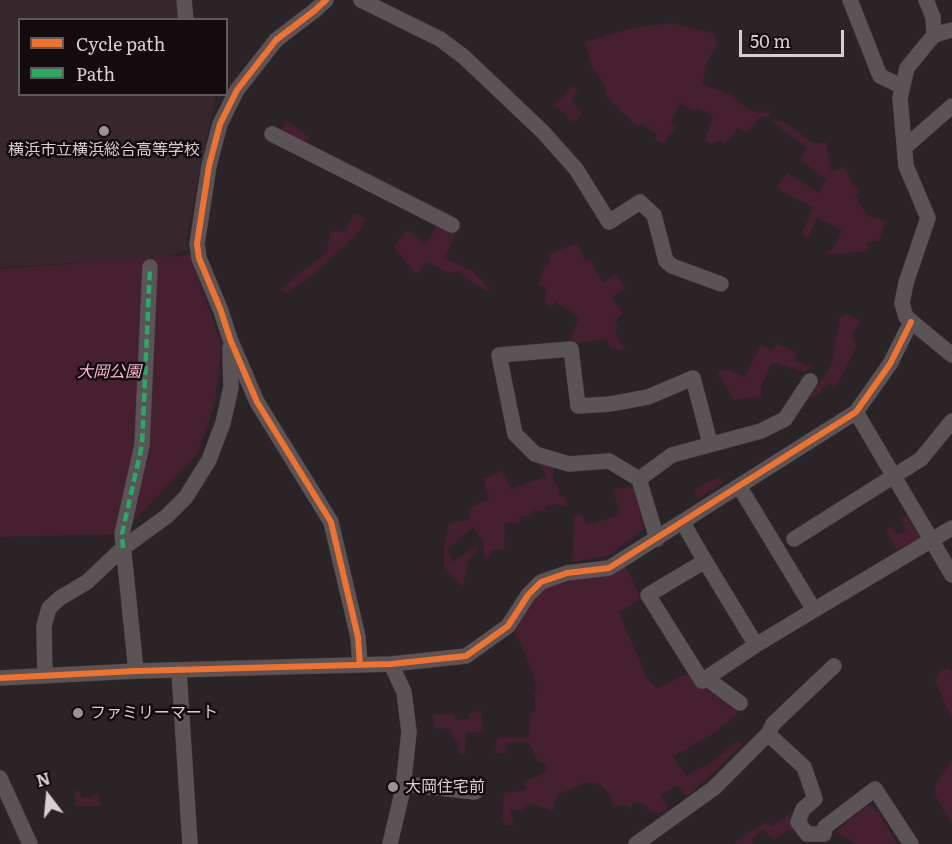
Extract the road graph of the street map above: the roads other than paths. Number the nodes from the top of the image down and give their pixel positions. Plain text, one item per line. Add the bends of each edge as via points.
1 (184, 0) edge
2 (326, 0) edge
3 (361, 0) edge
4 (850, 0) edge
5 (926, 0) edge
6 (186, 18) edge
7 (952, 30) edge
8 (934, 35) junction
9 (901, 86) junction
10 (232, 88) edge
11 (952, 106) edge
12 (272, 134) dead end
13 (905, 147) junction
14 (452, 225) dead end
15 (150, 267) dead end
16 (721, 284) dead end
17 (911, 322) junction
18 (230, 339) junction
19 (952, 356) edge
20 (810, 381) dead end
21 (856, 412) junction
22 (952, 421) edge
23 (710, 443) junction
24 (894, 477) junction
25 (639, 479) junction
26 (739, 486) junction
27 (682, 523) junction
28 (952, 528) edge
29 (657, 539) junction
30 (794, 539) dead end
31 (931, 540) junction
32 (123, 548) junction
33 (705, 561) junction
34 (952, 575) edge
35 (814, 610) junction
36 (756, 645) junction
37 (391, 664) junction
38 (360, 665) junction
39 (834, 666) dead end
40 (136, 671) junction
41 (179, 671) junction
42 (45, 676) junction
43 (0, 678) edge
44 (706, 678) junction
45 (740, 703) dead end
46 (768, 734) junction
47 (0, 778) edge
48 (403, 784) junction
49 (475, 792) dead end
50 (16, 812) junction
51 (0, 816) edge
52 (821, 839) edge
53 (30, 844) edge
54 (190, 844) edge
55 (390, 844) edge
56 (636, 844) edge
57 (911, 844) edge

1 - 6 street
2 - 10 street via 276,40
3 - 16 street via 440,39 464,57 576,169 609,222 640,202 654,215 666,261
4 - 9 street via 880,76
5 - 8 street via 933,17
7 - 8 street
8 - 9 street via 908,68
9 - 13 street
10 - 18 street via 209,166 197,244
11 - 13 street
12 - 14 street
13 - 17 street via 906,166 928,218 902,303
15 - 32 street via 141,445 122,534
17 - 19 street
17 - 21 street via 890,364
18 - 32 street via 231,387 210,460 186,497
18 - 38 street via 257,402 331,522 358,637
20 - 23 street via 785,418 761,431
21 - 24 street
21 - 26 street
22 - 24 street via 921,459
23 - 25 street via 672,455
23 - 25 street via 693,378 648,397 578,406 572,349 499,355 515,434 535,454 568,464 609,460
24 - 30 street
24 - 31 street
25 - 29 street
26 - 27 street
26 - 35 street
27 - 29 street
27 - 33 street
28 - 31 street
29 - 37 street via 609,568 567,573 541,582 508,626 466,656
31 - 34 street
31 - 35 street
32 - 40 street
32 - 42 street via 87,582 49,608 44,626
33 - 36 street
33 - 44 street via 648,595 702,681
35 - 36 street
36 - 44 street
37 - 38 street
37 - 48 street via 408,711
38 - 41 street
39 - 46 street via 773,724
40 - 41 street
40 - 42 street
41 - 54 street
42 - 43 street
44 - 45 street
46 - 52 street via 804,767 815,799 803,809 798,822 807,834
46 - 56 street via 714,788
47 - 50 street
48 - 49 street
48 - 55 street
50 - 51 street
50 - 53 street
52 - 57 street via 825,827 874,789

